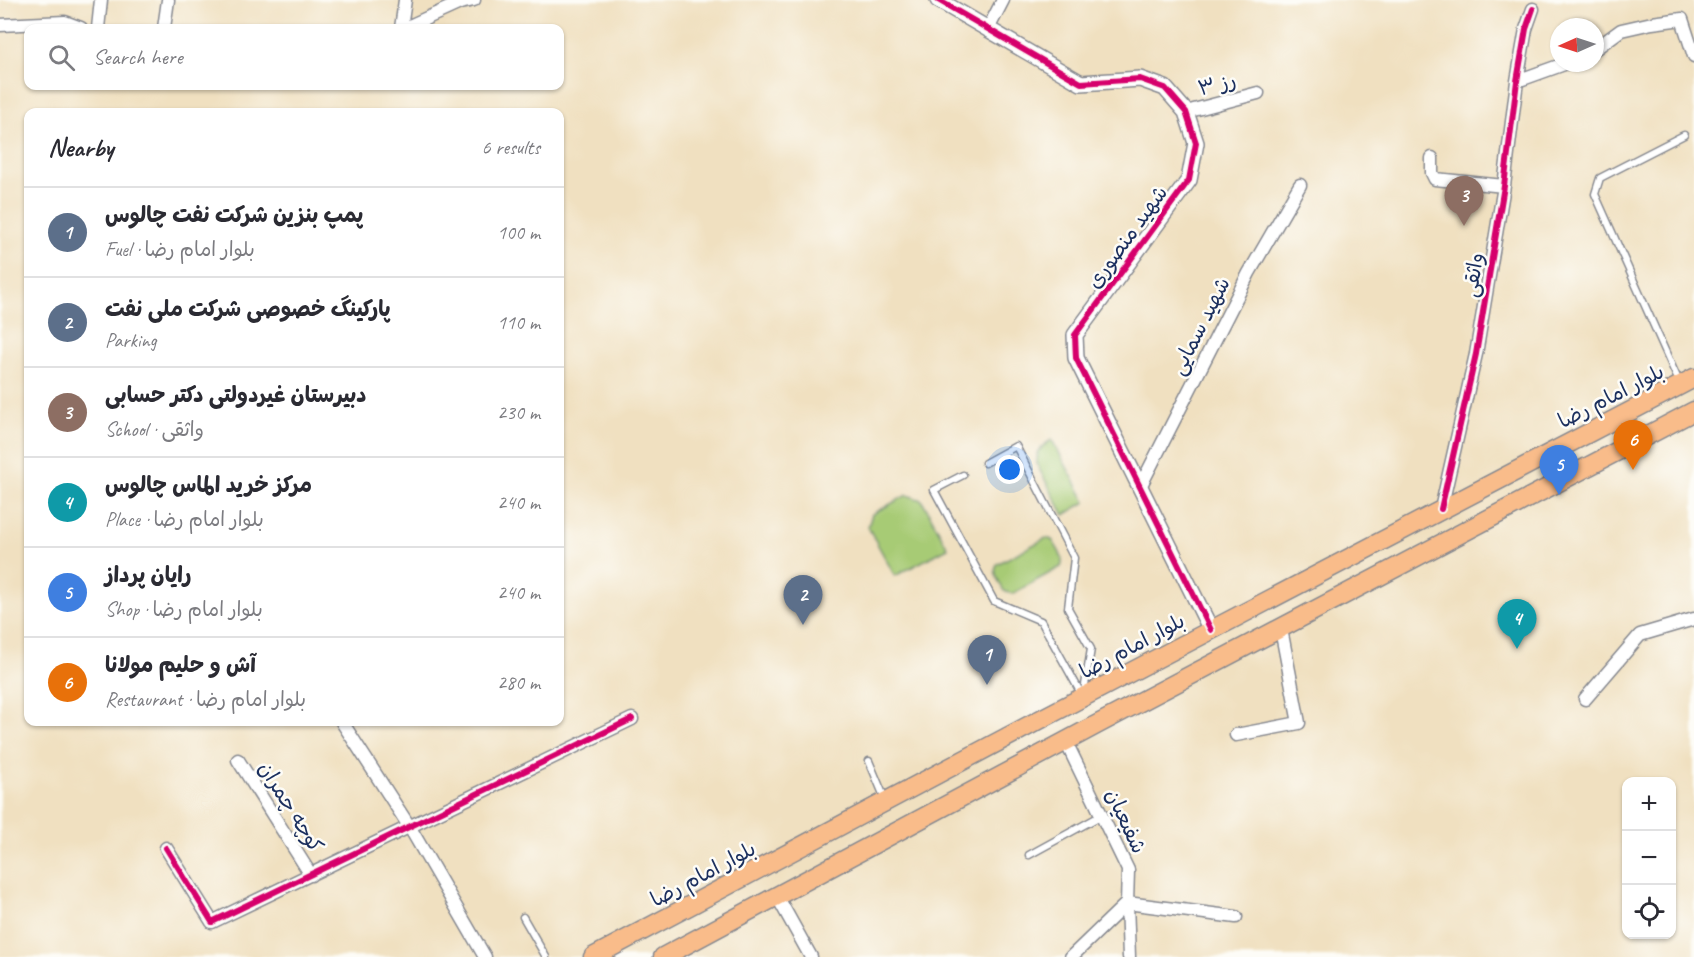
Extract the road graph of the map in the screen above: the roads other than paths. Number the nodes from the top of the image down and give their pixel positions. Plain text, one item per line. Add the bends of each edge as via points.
1 (101, 0) edge
2 (168, 0) edge
3 (405, 0) edge
4 (474, 0) edge
5 (938, 0) edge
6 (1003, 0) edge
7 (1533, 9) dead end
8 (70, 24) edge
9 (98, 24) edge
10 (165, 24) edge
11 (403, 24) edge
12 (412, 24) edge
13 (0, 25) edge
14 (988, 29) junction
15 (1604, 42) edge
16 (1694, 56) edge
17 (1550, 69) edge
18 (1517, 81) junction
19 (1258, 93) dead end
20 (1186, 111) junction
21 (1684, 135) dead end
22 (1432, 158) dead end
23 (1300, 185) dead end
24 (1504, 186) junction
25 (1687, 381) edge
26 (1694, 411) edge
27 (985, 463) dead end
28 (963, 475) dead end
29 (1140, 487) junction
30 (1441, 509) junction
31 (1694, 619) edge
32 (1281, 628) junction
33 (1211, 630) junction
34 (1083, 697) junction
35 (1585, 699) dead end
36 (632, 719) dead end
37 (1098, 724) junction
38 (345, 726) edge
39 (1236, 735) dead end
40 (1066, 742) junction
41 (238, 760) dead end
42 (869, 761) dead end
43 (887, 802) junction
44 (1102, 815) junction
45 (409, 826) junction
46 (902, 830) junction
47 (166, 848) dead end
48 (1029, 855) dead end
49 (311, 875) junction
50 (777, 896) junction
51 (1126, 903) junction
52 (523, 917) dead end
53 (1236, 917) dead end
54 (484, 957) edge
55 (546, 957) edge
56 (593, 957) edge
57 (663, 957) edge
58 (811, 957) edge
59 (1071, 957) edge
60 (1128, 957) edge

1 - 9 street
2 - 10 street
3 - 11 street
4 - 12 street
5 - 14 street, شهید منصوری
6 - 14 street
7 - 18 street, واثقی
8 - 13 street
14 - 20 street, شهید منصوری via 1081,82 1140,79 1165,88
15 - 16 street via 1621,30 1682,19
17 - 18 street
18 - 24 street, واثقی
19 - 20 street, رز ۳
20 - 29 street, شهید منصوری via 1196,143 1189,180 1075,335 1076,358
21 - 25 lane via 1600,177 1595,194
22 - 24 street via 1435,179
23 - 29 street, شهید سمایی via 1249,273
24 - 30 street, واثقی via 1476,354
25 - 30 main road, بلوار امام رضا
26 - 32 main road
27 - 34 lane via 1016,446 1074,558 1068,608 1091,649
28 - 34 lane via 934,490 994,601 1041,621
29 - 33 street, شهید منصوری
30 - 33 main road, بلوار امام رضا
31 - 35 street via 1640,635
32 - 37 main road
32 - 39 street via 1299,723
33 - 34 main road, بلوار امام رضا
34 - 37 main road
34 - 43 main road, بلوار امام رضا
36 - 45 street
37 - 40 main road
38 - 45 street
40 - 44 street, شفیعیان
40 - 46 main road
41 - 49 street, کوچه چمران
42 - 43 lane
43 - 46 main road
43 - 56 main road, بلوار امام رضا
44 - 48 lane
44 - 51 street, شفیعیان via 1128,870
45 - 49 street
45 - 54 street
46 - 50 main road
47 - 49 street via 212,922
50 - 57 main road
50 - 58 street
51 - 53 street
51 - 59 street
51 - 60 street, شفیعیان
52 - 55 lane

